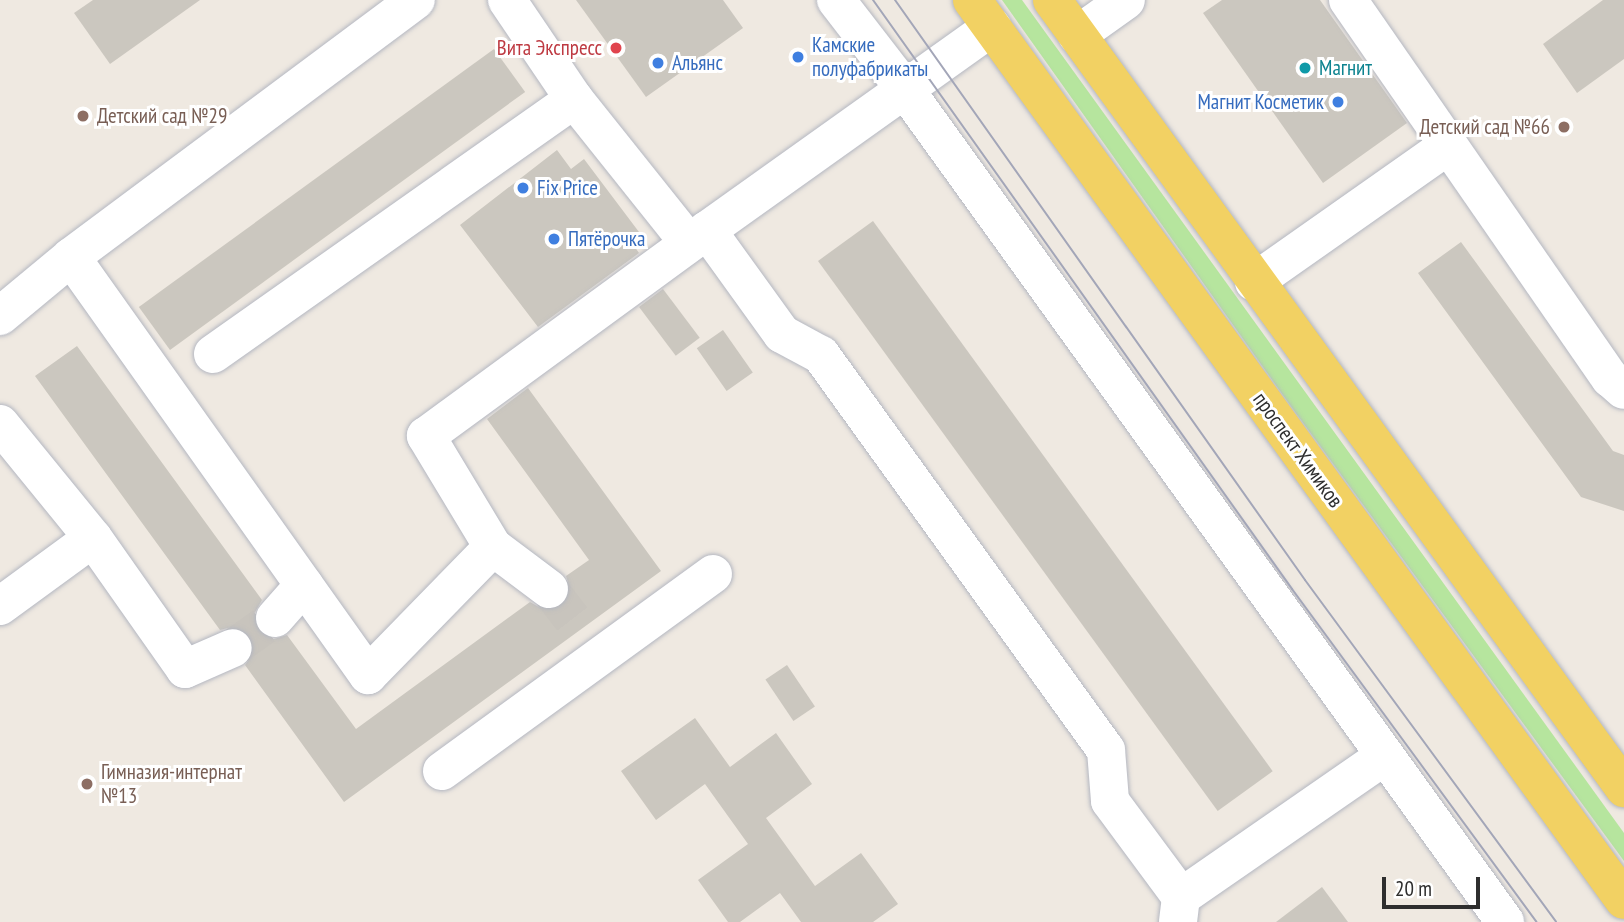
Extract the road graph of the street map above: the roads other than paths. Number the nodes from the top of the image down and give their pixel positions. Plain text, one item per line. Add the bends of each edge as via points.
1 (416, 0) edge
2 (507, 0) edge
3 (836, 0) edge
4 (1052, 0) edge
5 (1126, 0) edge
6 (1348, 0) edge
7 (982, 14) edge
8 (1077, 35) junction
9 (904, 88) junction
10 (574, 99) junction
11 (1448, 145) junction
12 (698, 237) junction
13 (71, 257) junction
14 (1254, 282) junction
15 (0, 316) edge
16 (213, 354) dead end
17 (1624, 390) edge
18 (0, 424) edge
19 (93, 538) junction
20 (493, 547) junction
21 (713, 574) dead end
22 (304, 584) junction
23 (549, 589) tunnel mouth
24 (0, 606) edge
25 (275, 618) tunnel mouth
26 (233, 648) tunnel mouth
27 (1385, 756) junction
28 (442, 771) dead end
29 (1624, 788) edge
30 (1624, 900) edge
31 (1180, 910) edge
32 (1504, 922) edge

1 - 13 lane
2 - 10 lane
3 - 9 lane
4 - 8 main road
5 - 8 lane
6 - 11 lane
7 - 9 lane
7 - 30 main road, проспект Химиков
8 - 14 main road
9 - 12 lane
9 - 27 lane
10 - 12 lane
10 - 16 lane
11 - 14 lane
11 - 17 lane via 1610,377
12 - 20 lane via 426,436
12 - 31 lane via 782,334 821,355 1106,750 1110,801
13 - 15 lane
13 - 22 lane
14 - 29 main road
18 - 19 lane
19 - 24 lane
19 - 26 lane via 185,669
20 - 22 lane via 368,675
20 - 23 lane
21 - 28 lane via 593,641
22 - 25 lane
27 - 31 lane
27 - 32 lane

